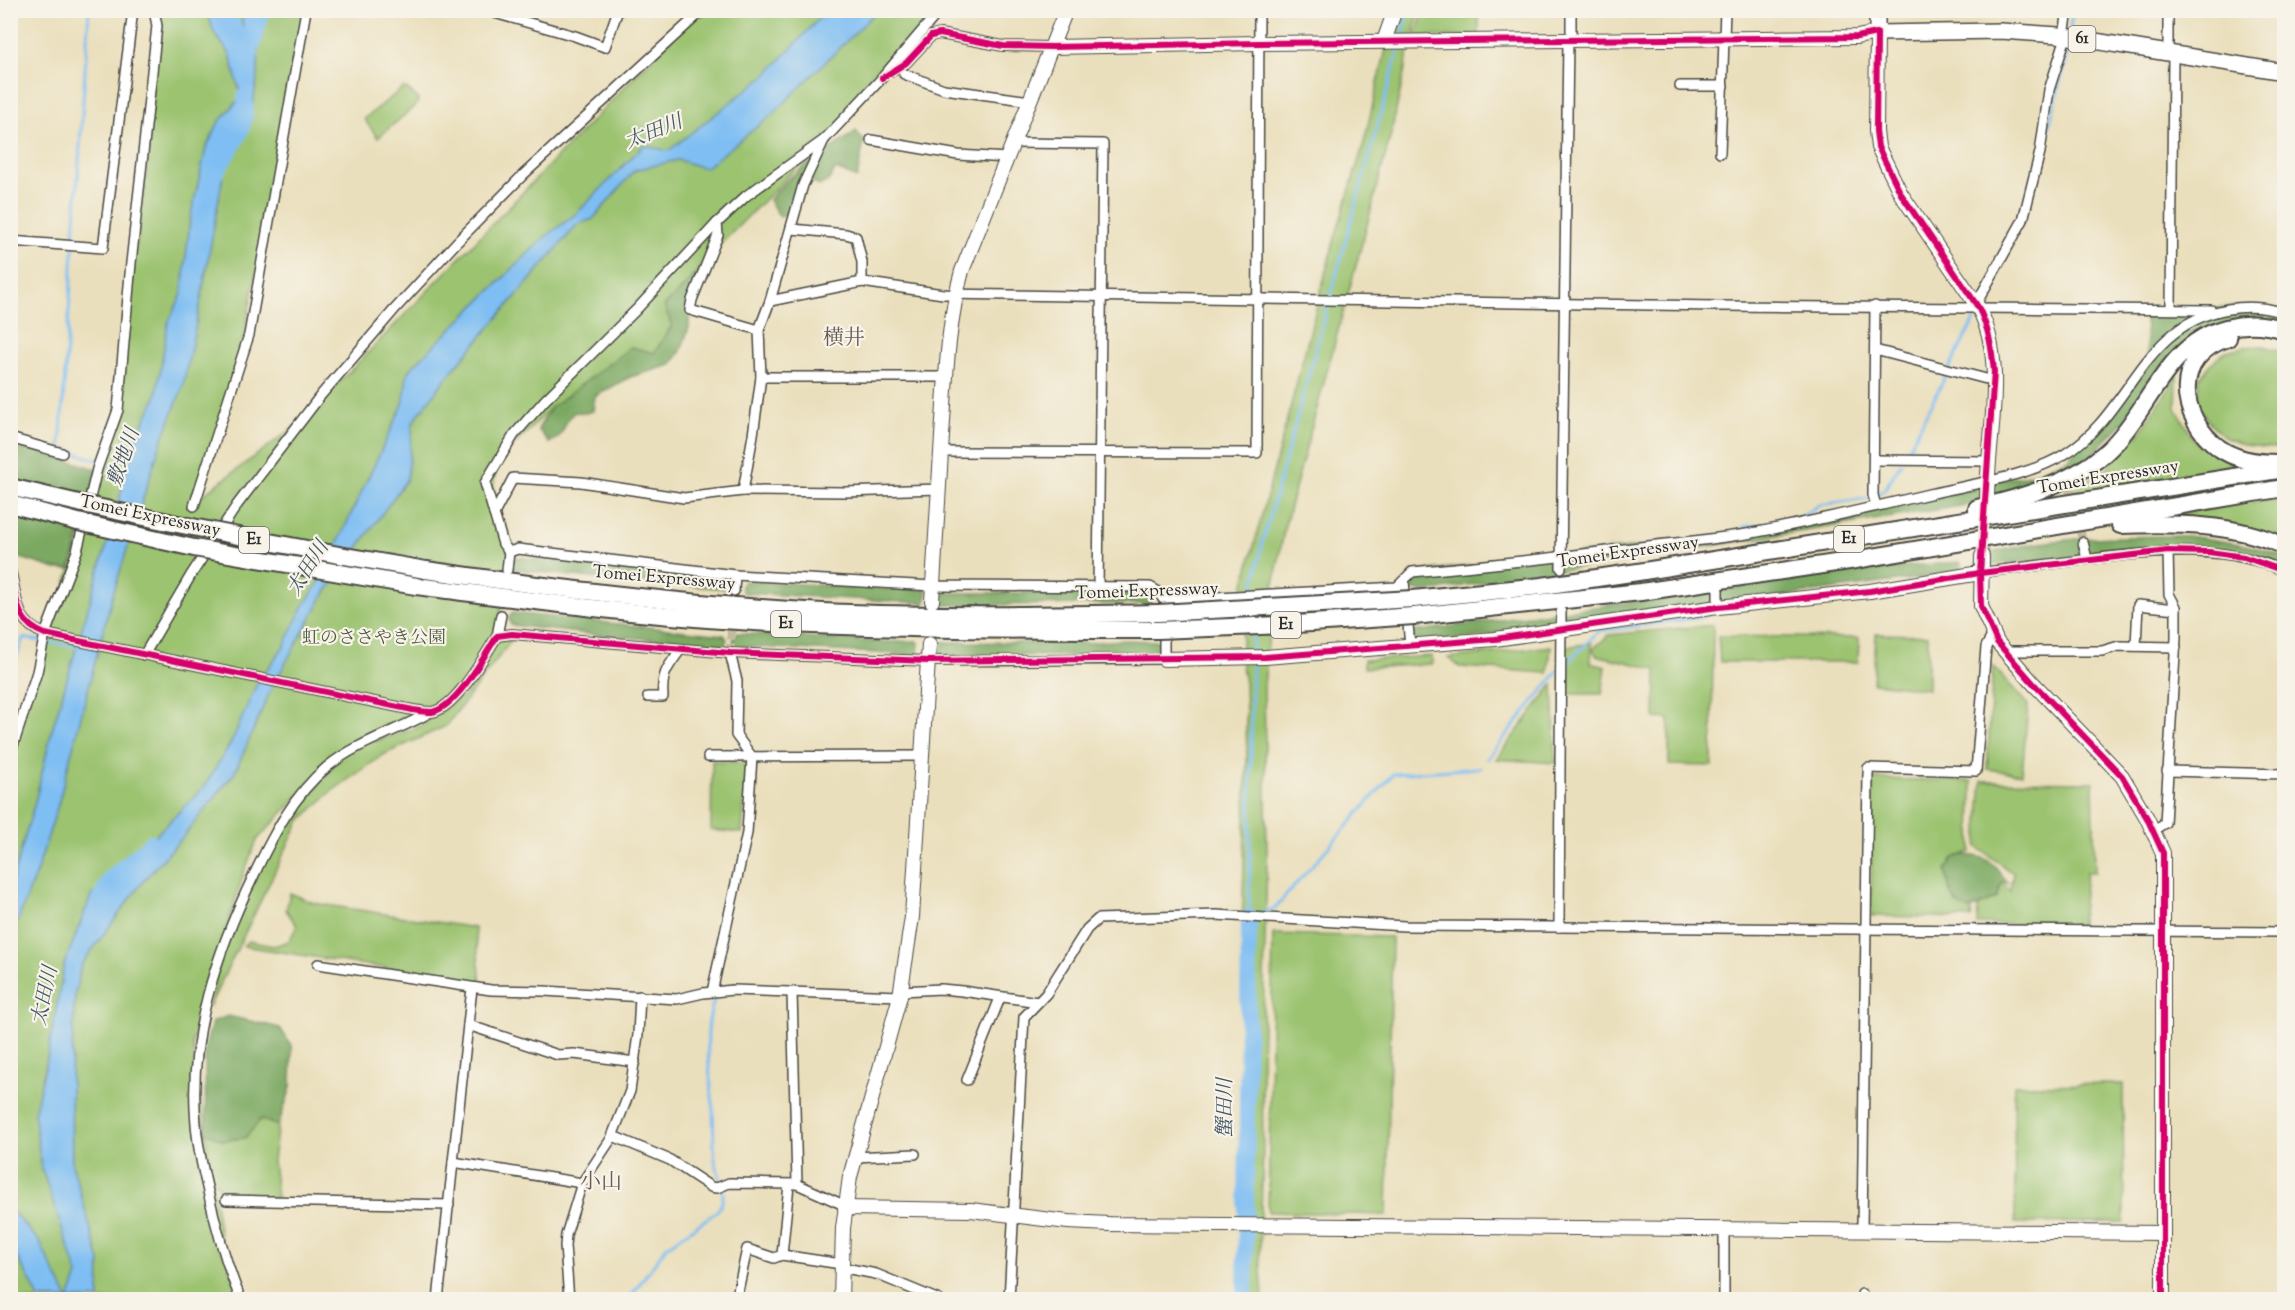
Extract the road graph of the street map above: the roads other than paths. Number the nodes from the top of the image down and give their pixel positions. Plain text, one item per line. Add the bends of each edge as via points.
1 (133, 10) edge
2 (154, 10) edge
3 (306, 10) edge
4 (484, 10) edge
5 (618, 10) edge
6 (703, 10) edge
7 (940, 10) edge
8 (1066, 10) edge
9 (1259, 10) edge
10 (1395, 10) edge
11 (1571, 10) edge
12 (1725, 10) edge
13 (1877, 10) edge
14 (2068, 10) edge
15 (2168, 10) edge
16 (1877, 33) junction
17 (2065, 36) junction
18 (1725, 39) junction
19 (1569, 40) junction
20 (1384, 42) junction
21 (1259, 43) junction
22 (1052, 47) junction
23 (2170, 53) junction
24 (2284, 72) edge
25 (904, 74) dead end
26 (882, 78) junction
27 (1680, 86) dead end
28 (1723, 86) junction
29 (1030, 101) junction
30 (824, 140) junction
31 (871, 140) dead end
32 (1013, 143) junction
33 (1720, 153) dead end
34 (1007, 158) junction
35 (717, 223) junction
36 (792, 229) junction
37 (10, 241) edge
38 (861, 282) junction
39 (956, 294) junction
40 (1101, 297) junction
41 (1256, 299) junction
42 (770, 301) junction
43 (1563, 303) junction
44 (1977, 305) junction
45 (1875, 306) junction
46 (2171, 309) junction
47 (2221, 311) junction
48 (2284, 313) edge
49 (759, 330) junction
50 (2284, 330) edge
51 (2284, 340) edge
52 (1875, 350) junction
53 (761, 376) junction
54 (946, 377) junction
55 (1994, 381) junction
56 (10, 438) edge
57 (941, 452) junction
58 (62, 453) dead end
59 (1100, 453) junction
60 (1874, 460) junction
61 (1988, 461) junction
62 (2284, 464) edge
63 (2284, 469) edge
64 (1987, 480) junction
65 (10, 487) edge
66 (2284, 488) edge
67 (939, 489) junction
68 (743, 491) junction
69 (1987, 500) tunnel mouth
70 (10, 504) edge
71 (194, 506) dead end
72 (1876, 506) junction
73 (494, 514) junction
74 (2054, 527) junction
75 (1717, 538) junction
76 (2083, 542) tunnel mouth
77 (2284, 546) edge
78 (1718, 548) dead end
79 (1773, 551) junction
80 (2168, 551) junction
81 (509, 552) junction
82 (1982, 556) tunnel mouth
83 (2087, 560) junction
84 (1561, 563) junction
85 (10, 569) edge
86 (507, 570) dead end
87 (2284, 571) edge
88 (1980, 573) junction
89 (735, 575) junction
90 (1404, 581) junction
91 (933, 586) junction
92 (1098, 589) junction
93 (1718, 590) dead end
94 (735, 591) tunnel mouth
95 (932, 601) dead end
96 (1719, 607) junction
97 (2176, 609) junction
98 (1561, 612) dead end
99 (501, 615) dead end
100 (1160, 615) junction
101 (1561, 630) junction
102 (1993, 633) junction
103 (45, 634) junction
104 (497, 636) junction
105 (929, 644) dead end
106 (1410, 646) junction
107 (2136, 646) junction
108 (2176, 647) junction
109 (681, 649) junction
110 (2005, 651) junction
111 (730, 653) junction
112 (144, 655) junction
113 (1164, 659) junction
114 (928, 661) junction
115 (648, 697) dead end
116 (431, 712) junction
117 (10, 755) edge
118 (922, 756) junction
119 (708, 757) dead end
120 (752, 757) junction
121 (2167, 771) junction
122 (2284, 774) edge
123 (2151, 831) junction
124 (1559, 927) junction
125 (1866, 928) junction
126 (2163, 930) junction
127 (2284, 932) edge
128 (318, 964) dead end
129 (472, 988) junction
130 (712, 992) junction
131 (792, 992) junction
132 (901, 994) junction
133 (640, 996) junction
134 (1000, 998) junction
135 (1038, 1002) junction
136 (468, 1025) junction
137 (635, 1062) junction
138 (966, 1080) dead end
139 (613, 1136) junction
140 (915, 1154) dead end
141 (855, 1157) junction
142 (453, 1162) junction
143 (582, 1184) junction
144 (793, 1184) junction
145 (226, 1200) dead end
146 (449, 1205) junction
147 (845, 1207) junction
148 (1014, 1216) junction
149 (1724, 1229) junction
150 (1862, 1230) junction
151 (2163, 1233) junction
152 (782, 1256) junction
153 (840, 1266) junction
154 (241, 1299) edge
155 (438, 1299) edge
156 (569, 1299) edge
157 (736, 1299) edge
158 (841, 1299) edge
159 (939, 1299) edge
160 (1009, 1299) edge
161 (1724, 1299) edge
162 (2163, 1299) edge

1 - 37 street via 103,248
2 - 103 street via 158,26 118,410 97,469 77,550
3 - 71 street via 249,335
4 - 5 street via 605,47
6 - 112 street via 523,175 393,310 321,395 237,505
7 - 26 street
8 - 22 street
9 - 21 street
10 - 20 street
11 - 19 street
12 - 18 street
13 - 16 main road
14 - 17 street
15 - 23 street
16 - 17 main road, 61 via 2001,31
16 - 18 street via 1857,37
16 - 44 street via 1878,147 1901,194
17 - 23 main road, 61
17 - 44 street via 2049,90 2040,152 2023,220
18 - 19 street
18 - 28 street
19 - 20 street
19 - 43 street
20 - 21 street
21 - 22 street
21 - 41 street
22 - 26 street via 1003,46 939,34 931,36 906,63
22 - 29 street
23 - 24 main road, 61
23 - 46 street
25 - 29 street via 944,89
26 - 30 street
27 - 28 street
28 - 33 street
29 - 32 street
30 - 35 street via 746,196
30 - 36 street via 803,185
31 - 34 street via 958,155
32 - 34 street
32 - 40 street via 1103,144
34 - 39 street
35 - 49 street via 718,235 690,310
35 - 73 street via 514,435 484,483
36 - 38 street via 855,237 862,262
36 - 42 street
38 - 39 street
38 - 42 street
39 - 40 street
39 - 54 street
40 - 41 street
40 - 59 street
41 - 43 street
41 - 59 street via 1257,453
42 - 49 street
43 - 45 street
43 - 84 street
44 - 45 street
44 - 46 street
44 - 55 street via 1992,347
45 - 52 street
46 - 47 street
47 - 48 street via 2241,307
47 - 64 street via 2194,320 2162,344 2101,424 2061,460
49 - 53 street
50 - 79 highway via 2234,326 2196,340 2169,367 2118,441 2092,463 2055,484 2004,502
51 - 62 highway via 2257,334 2218,341 2195,360 2186,389 2193,417 2220,449 2240,459
52 - 55 street
52 - 60 street
53 - 54 street
53 - 68 street
54 - 57 street
55 - 61 street
56 - 58 street
57 - 59 street
57 - 67 street
59 - 92 street
60 - 61 street
60 - 72 street
61 - 64 street
63 - 79 highway, Tomei Expressway / E1
64 - 69 street
64 - 72 street
65 - 100 highway, Tomei Expressway / E1, bridge via 315,552 540,586 822,612
66 - 74 highway, Tomei Expressway / E1
67 - 68 street
67 - 91 street
68 - 73 street via 684,498 581,482 513,478
70 - 100 highway, Tomei Expressway / E1, bridge via 194,548 416,586 540,602 752,622 959,630
72 - 75 street
73 - 81 street
74 - 77 highway via 2185,525 2248,534
74 - 100 highway, Tomei Expressway / E1, bridge via 1641,592 1414,616
75 - 78 street
75 - 84 street
76 - 83 street
79 - 100 highway, Tomei Expressway / E1, bridge via 1542,586 1413,599
80 - 83 street
80 - 87 street via 2244,557
80 - 97 street via 2169,594
81 - 86 street
81 - 89 street via 518,549
82 - 88 street
83 - 88 street
84 - 90 street via 1412,572
85 - 103 street via 22,618
88 - 96 street via 1870,591
88 - 102 street via 1981,606
89 - 91 street
89 - 94 street
90 - 100 street via 1397,587 1248,597
90 - 106 street
91 - 92 street
91 - 95 street
92 - 100 street via 1150,587
93 - 96 street
96 - 101 street
97 - 107 street via 2138,605
97 - 108 street
98 - 101 street
99 - 104 street
100 - 113 street
101 - 106 street
101 - 124 street
102 - 110 street
102 - 125 street via 1986,647 1976,771 1868,770
103 - 112 street
103 - 117 street
104 - 109 street via 512,634
104 - 116 street via 467,684 440,709
105 - 114 street
106 - 113 street via 1265,657
107 - 108 street
107 - 110 street via 2102,651
108 - 121 street
109 - 111 street
109 - 115 street via 665,671 663,697
110 - 123 street via 2122,776
111 - 114 street
111 - 120 street via 737,681 736,735
112 - 116 street
113 - 114 street
114 - 118 street
116 - 154 street via 349,751 305,790 267,847 215,971 199,1036 195,1123 222,1251
118 - 120 street
118 - 132 street via 912,917
119 - 120 street
120 - 130 street via 747,833
121 - 122 street
121 - 123 street via 2164,823
123 - 126 street via 2163,853
124 - 125 street
124 - 135 street via 1405,926 1216,915 1098,919 1086,929
125 - 126 street
125 - 150 street
126 - 127 street
126 - 151 street
128 - 129 street
129 - 133 street
129 - 136 street
130 - 131 street
130 - 133 street via 676,999
131 - 132 street
131 - 144 street
132 - 134 street via 941,989
132 - 141 street
133 - 137 street
134 - 135 street
134 - 138 street
135 - 148 street via 1024,1017
136 - 137 street via 558,1055
136 - 142 street
137 - 139 street via 630,1091
139 - 143 street
139 - 144 street via 670,1160 711,1187 729,1183
140 - 141 street
141 - 147 street
142 - 143 street
142 - 146 street
143 - 156 street via 565,1246
144 - 147 street
144 - 152 street
145 - 146 street
146 - 155 street
147 - 148 street via 971,1210
147 - 153 street
148 - 149 street via 1109,1224
148 - 160 street
149 - 150 street
149 - 161 street
150 - 151 street
151 - 162 street
152 - 153 street
152 - 157 street via 774,1258 747,1249
153 - 158 street
153 - 159 street via 876,1274

